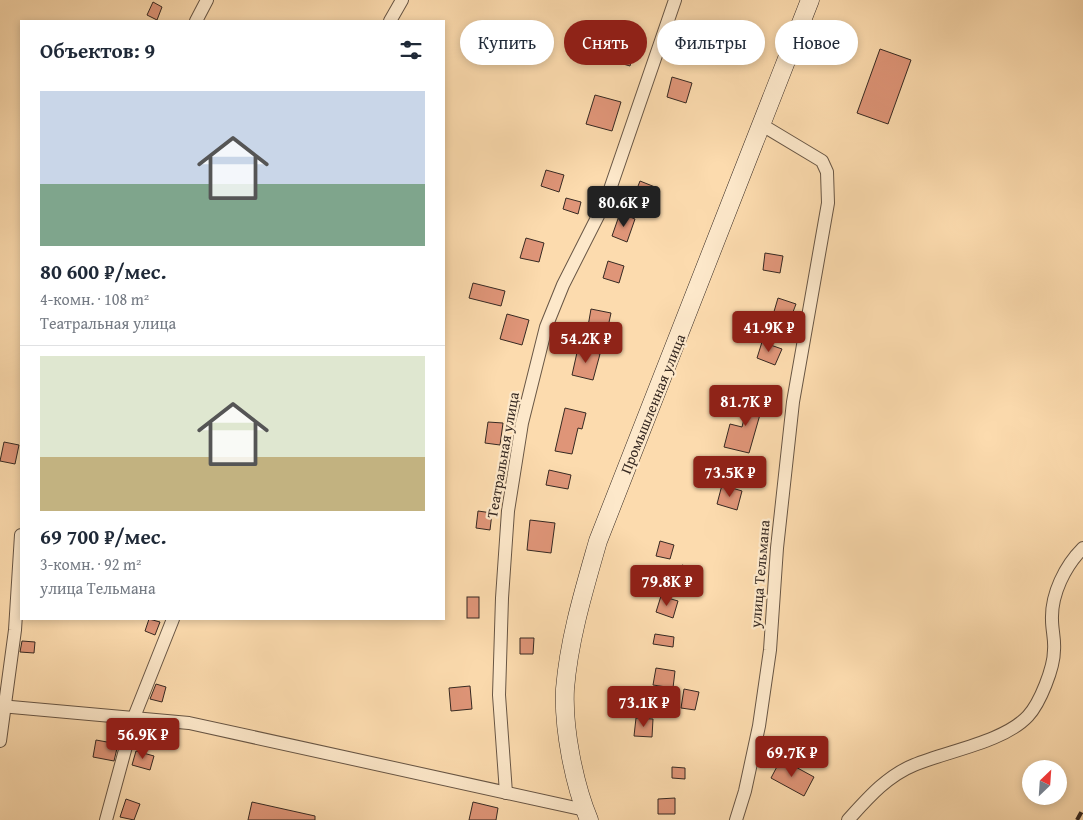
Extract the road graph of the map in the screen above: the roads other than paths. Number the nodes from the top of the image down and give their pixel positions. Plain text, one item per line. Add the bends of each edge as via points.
1 (207, 0) edge
2 (402, 0) edge
3 (675, 0) edge
4 (810, 0) edge
5 (197, 20) edge
6 (391, 20) edge
7 (762, 125) junction
8 (1083, 548) edge
9 (20, 549) edge
10 (173, 620) edge
11 (3, 706) edge
12 (134, 717) junction
13 (0, 741) edge
14 (506, 793) junction
15 (587, 815) edge
16 (106, 820) edge
17 (736, 820) edge
18 (848, 820) edge

1 - 5 street
2 - 6 street
3 - 14 street, Театральная улица via 607,198 563,285 546,327 522,423 508,511 502,598 499,695
4 - 7 street, Промышленная улица
7 - 15 street, Промышленная улица via 598,541 582,596 569,654 565,691 574,766
7 - 17 street, улица Тельмана via 822,161 827,172 828,203 794,402 777,548 770,650 760,716
8 - 18 street via 1066,571 1053,604 1054,651 1039,700 1029,716 994,738 898,773 872,794
9 - 11 street via 14,630
10 - 12 street
11 - 12 street
11 - 13 street
12 - 14 street via 189,723
12 - 16 street
14 - 15 street

